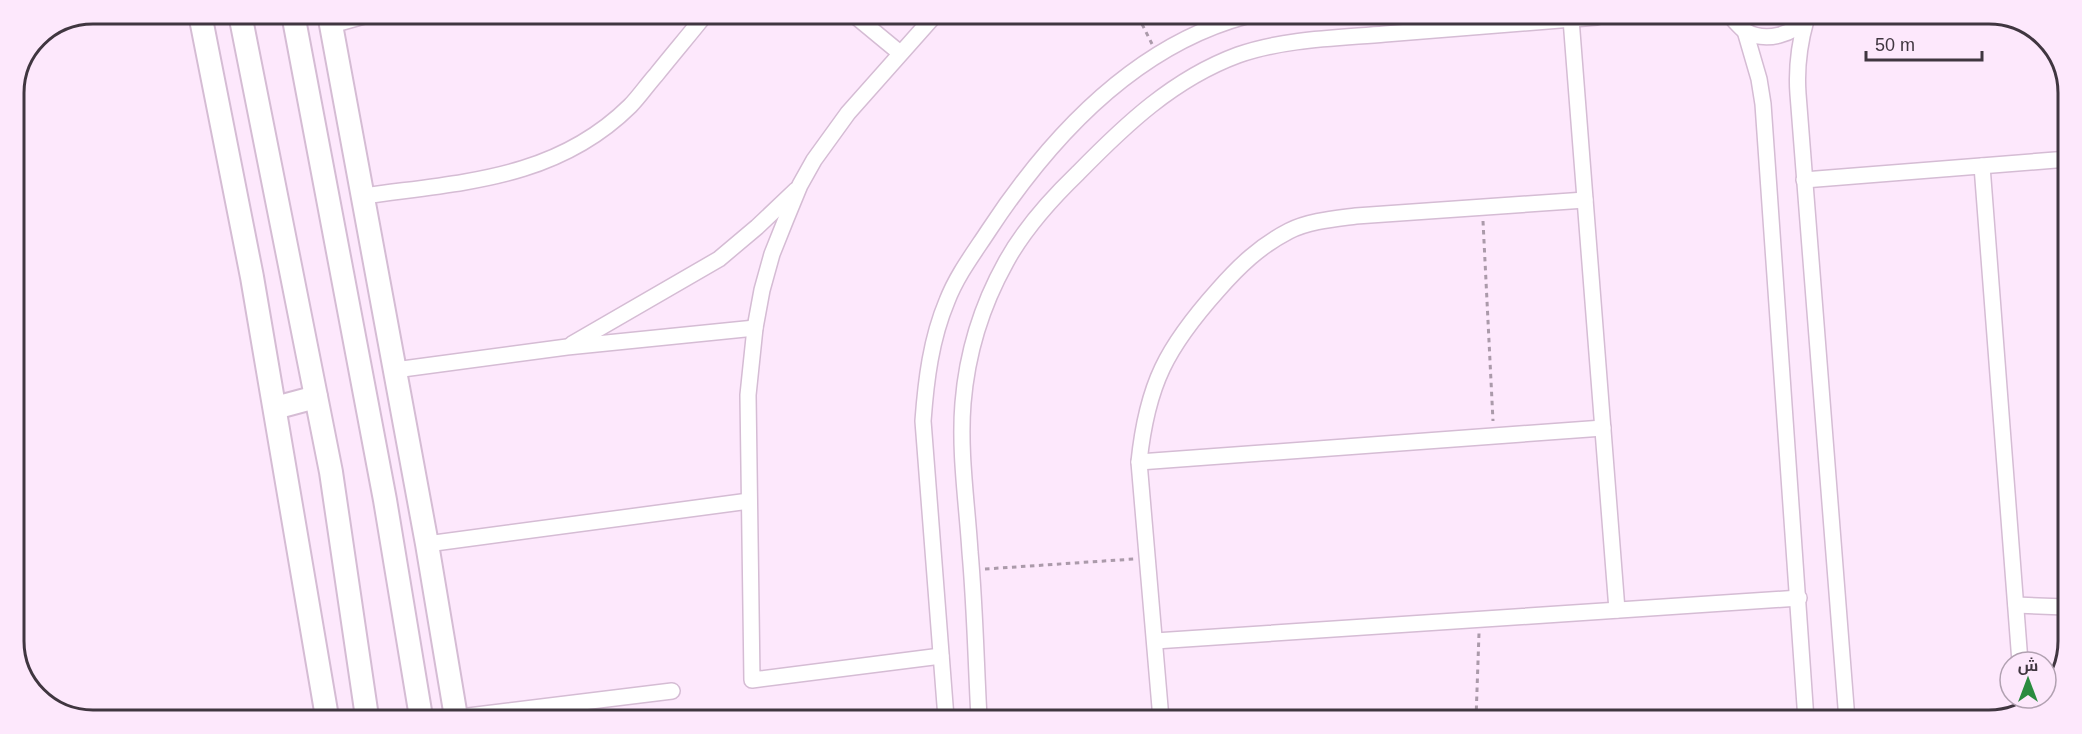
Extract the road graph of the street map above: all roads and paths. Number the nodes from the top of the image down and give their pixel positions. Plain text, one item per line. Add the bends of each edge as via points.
1 (202, 24) edge
2 (242, 24) edge
3 (295, 24) edge
4 (332, 24) edge
5 (698, 24) edge
6 (865, 24) edge
7 (926, 24) edge
8 (1142, 24) edge
9 (1223, 24) edge
10 (1510, 24) edge
11 (1571, 24) edge
12 (1738, 24) edge
13 (1800, 24) edge
14 (1805, 24) edge
15 (1745, 31) junction
16 (900, 53) junction
17 (1157, 55) junction
18 (2058, 160) edge
19 (1982, 166) junction
20 (1804, 180) junction
21 (800, 185) junction
22 (364, 196) junction
23 (1585, 200) junction
24 (1483, 207) junction
25 (380, 284) junction
26 (345, 289) junction
27 (755, 328) junction
28 (567, 347) junction
29 (395, 370) junction
30 (316, 397) junction
31 (275, 408) junction
32 (1603, 428) junction
33 (1493, 436) junction
34 (1139, 462) junction
35 (749, 501) junction
36 (427, 544) junction
37 (1148, 558) junction
38 (972, 570) junction
39 (1799, 598) junction
40 (2016, 605) junction
41 (2058, 607) edge
42 (1617, 610) junction
43 (1479, 620) junction
44 (1155, 641) junction
45 (2019, 650) edge
46 (941, 656) junction
47 (672, 691) dead end
48 (326, 710) edge
49 (366, 710) edge
50 (420, 710) edge
51 (457, 710) edge
52 (516, 710) edge
53 (945, 710) edge
54 (979, 710) edge
55 (1160, 710) edge
56 (1476, 710) edge
57 (1805, 710) edge
58 (1846, 710) edge

1 - 31 main road
2 - 30 main road
3 - 26 main road
4 - 22 main road
5 - 22 street via 630,105 611,123 567,152 535,166 490,178
6 - 16 street
7 - 16 street
8 - 17 path
9 - 17 street
10 - 38 street via 1338,38 1240,54 1194,75 1113,136 1048,203 1007,260 985,306 970,354 963,404
11 - 23 street
12 - 15 street
13 - 15 street via 1778,36
14 - 20 street via 1796,69
15 - 39 street via 1763,104
16 - 21 street via 830,136
17 - 46 street via 1097,100 1038,162 964,266 947,300 935,336 923,421
18 - 19 street
19 - 20 street
19 - 40 street
20 - 58 street
21 - 27 street via 772,254
21 - 28 street via 719,259
22 - 25 main road
23 - 24 street
23 - 32 street
24 - 33 path
24 - 34 street via 1322,220 1261,247 1236,270 1172,347 1149,402
25 - 26 main road
25 - 29 main road
26 - 50 main road
27 - 28 street
27 - 35 street via 748,395
28 - 29 street
29 - 36 main road
30 - 31 main road
30 - 49 main road
31 - 48 main road
32 - 33 street
32 - 42 street
33 - 34 street
34 - 37 street
35 - 36 street
35 - 46 street via 752,680
36 - 51 main road
37 - 38 path
37 - 44 street
38 - 54 street
39 - 42 street
39 - 57 street
40 - 41 street
40 - 45 street
42 - 43 street
43 - 44 street
43 - 56 path
44 - 55 street
46 - 53 street
47 - 52 street

